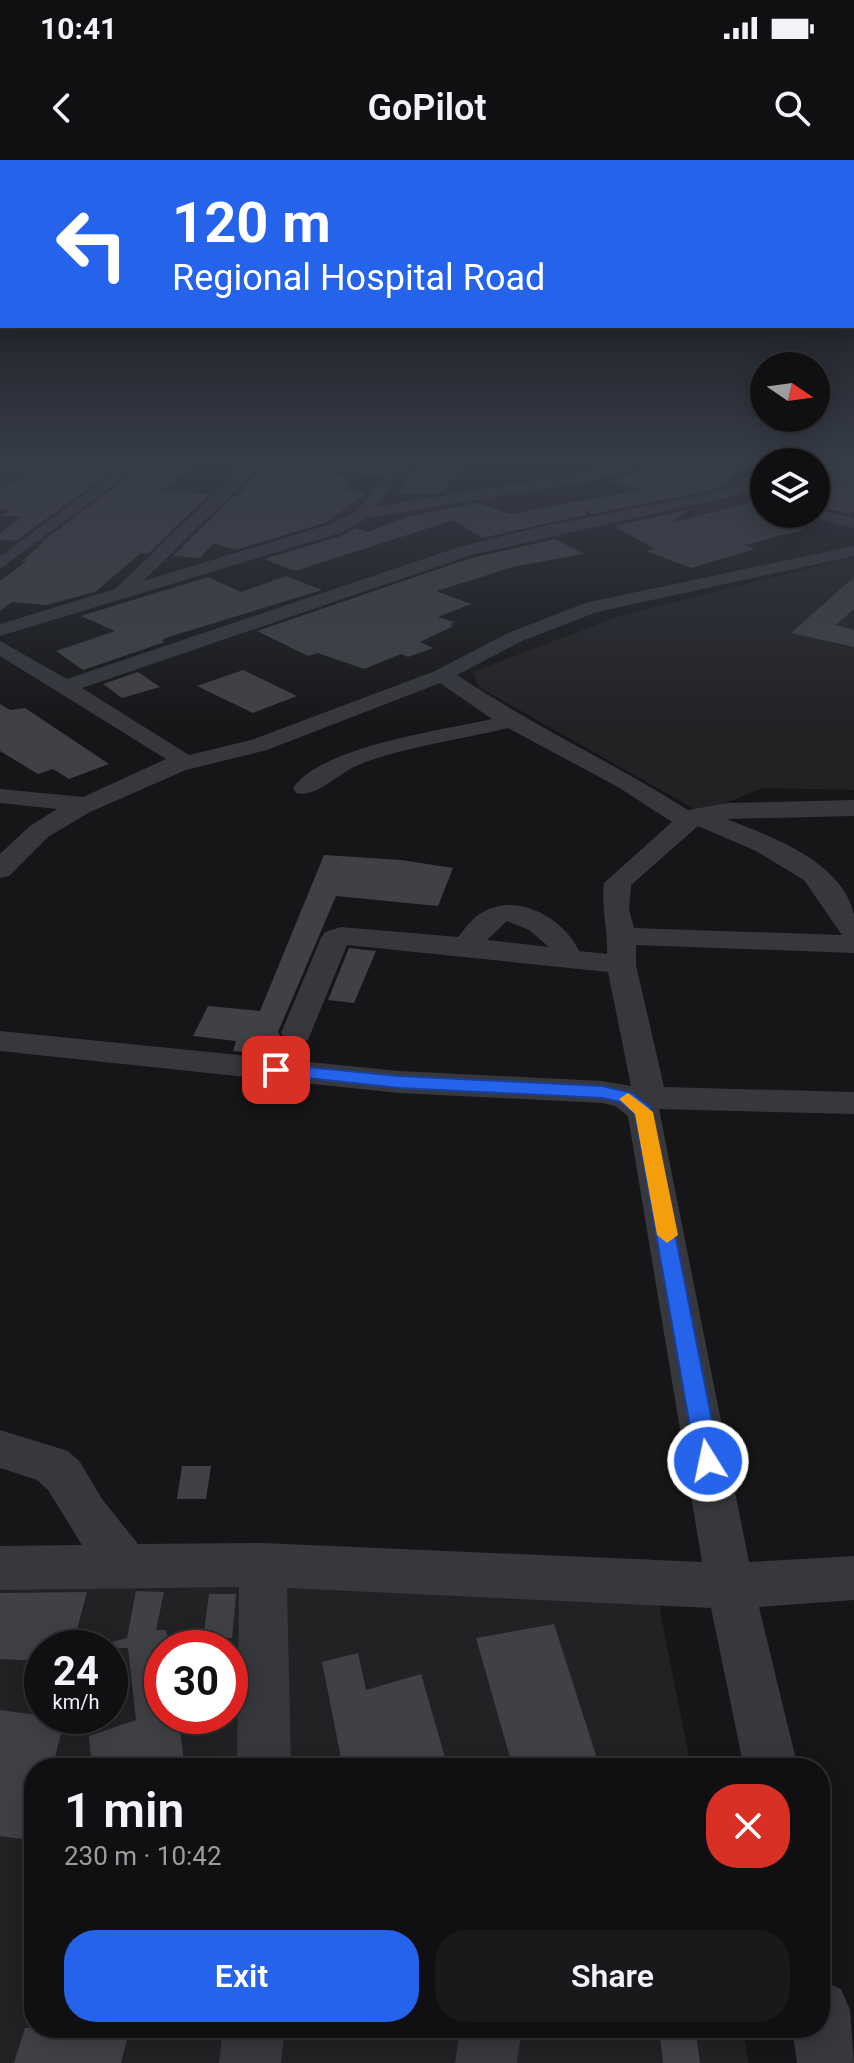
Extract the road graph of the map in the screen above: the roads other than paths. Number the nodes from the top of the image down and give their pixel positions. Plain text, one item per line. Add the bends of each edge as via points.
1 (17, 552) edge
2 (163, 552) edge
3 (257, 552) edge
4 (464, 552) edge
5 (850, 552) edge
6 (0, 564) edge
7 (121, 592) junction
8 (0, 630) edge
9 (0, 647) edge
10 (442, 675) junction
11 (64, 687) junction
12 (511, 721) junction
13 (178, 765) junction
14 (305, 788) dead end
15 (0, 796) edge
16 (82, 804) junction
17 (854, 808) edge
18 (690, 818) junction
19 (0, 870) edge
20 (854, 931) edge
21 (854, 944) edge
22 (622, 951) junction
23 (297, 1033) dead end
24 (0, 1041) edge
25 (638, 1097) junction
26 (854, 1103) edge
27 (0, 1449) edge
28 (263, 1565) junction
29 (0, 1568) edge
30 (128, 1568) junction
31 (854, 1578) edge
32 (730, 1586) junction
33 (264, 1758) edge
34 (769, 1758) edge
35 (253, 2038) edge
36 (490, 2038) edge
37 (824, 2038) edge
38 (250, 2063) edge
39 (486, 2063) edge
40 (828, 2063) edge

1 - 6 street
2 - 7 street
3 - 7 street
4 - 11 street
5 - 10 street via 592,607 515,637
7 - 8 street
9 - 11 street
10 - 12 street
10 - 13 street via 259,745
11 - 13 street via 162,744 178,756
12 - 14 street via 355,758
12 - 18 street
13 - 16 street
15 - 16 street
16 - 19 street via 40,828
17 - 18 street via 728,811
18 - 20 street via 754,840 809,871
18 - 22 street via 618,883 615,910
21 - 22 street
22 - 23 street via 566,956 371,936 335,938
22 - 25 street
24 - 25 street via 399,1082
25 - 26 street
25 - 32 street
27 - 30 street via 52,1465 64,1476
28 - 30 street
28 - 32 street
28 - 33 street
29 - 30 street
31 - 32 street
32 - 34 street
35 - 38 street
36 - 39 street
37 - 40 street

